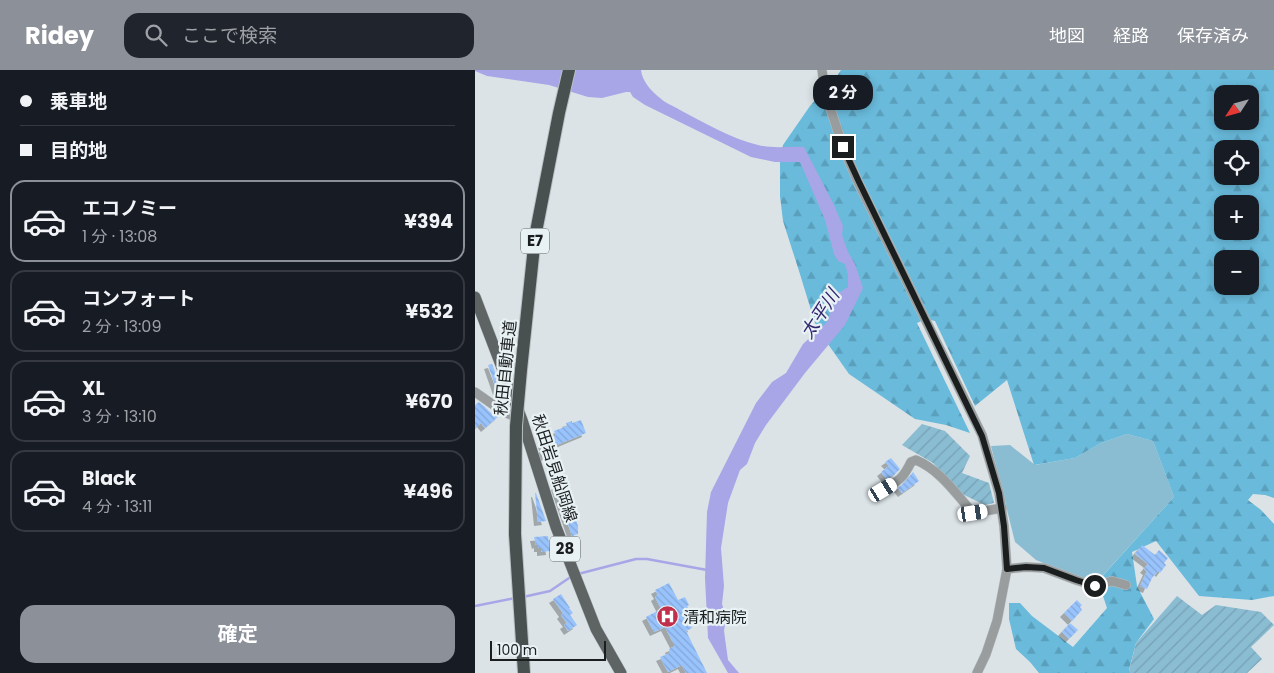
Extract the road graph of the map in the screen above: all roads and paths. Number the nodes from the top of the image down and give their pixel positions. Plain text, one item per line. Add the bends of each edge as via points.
1 (569, 70) edge
2 (822, 70) edge
3 (475, 297) edge
4 (475, 392) edge
5 (523, 420) junction
6 (883, 490) dead end
7 (1001, 508) junction
8 (1007, 569) junction
9 (1126, 585) dead end
10 (524, 673) edge
11 (621, 673) edge
12 (977, 673) edge

1 - 10 highway, 秋田自動車道 / E7, bridge via 535,237 516,426 515,534
2 - 7 street via 825,92 843,147 982,436
3 - 5 main road, 秋田岩見船岡線 / 28
4 - 5 street via 502,411
5 - 11 main road, 秋田岩見船岡線 / 28 via 556,526 594,623
6 - 7 street via 905,474 911,462 916,460 942,478 973,513
7 - 8 street
8 - 9 street via 1044,568 1095,586 1112,581
8 - 12 street via 997,621

